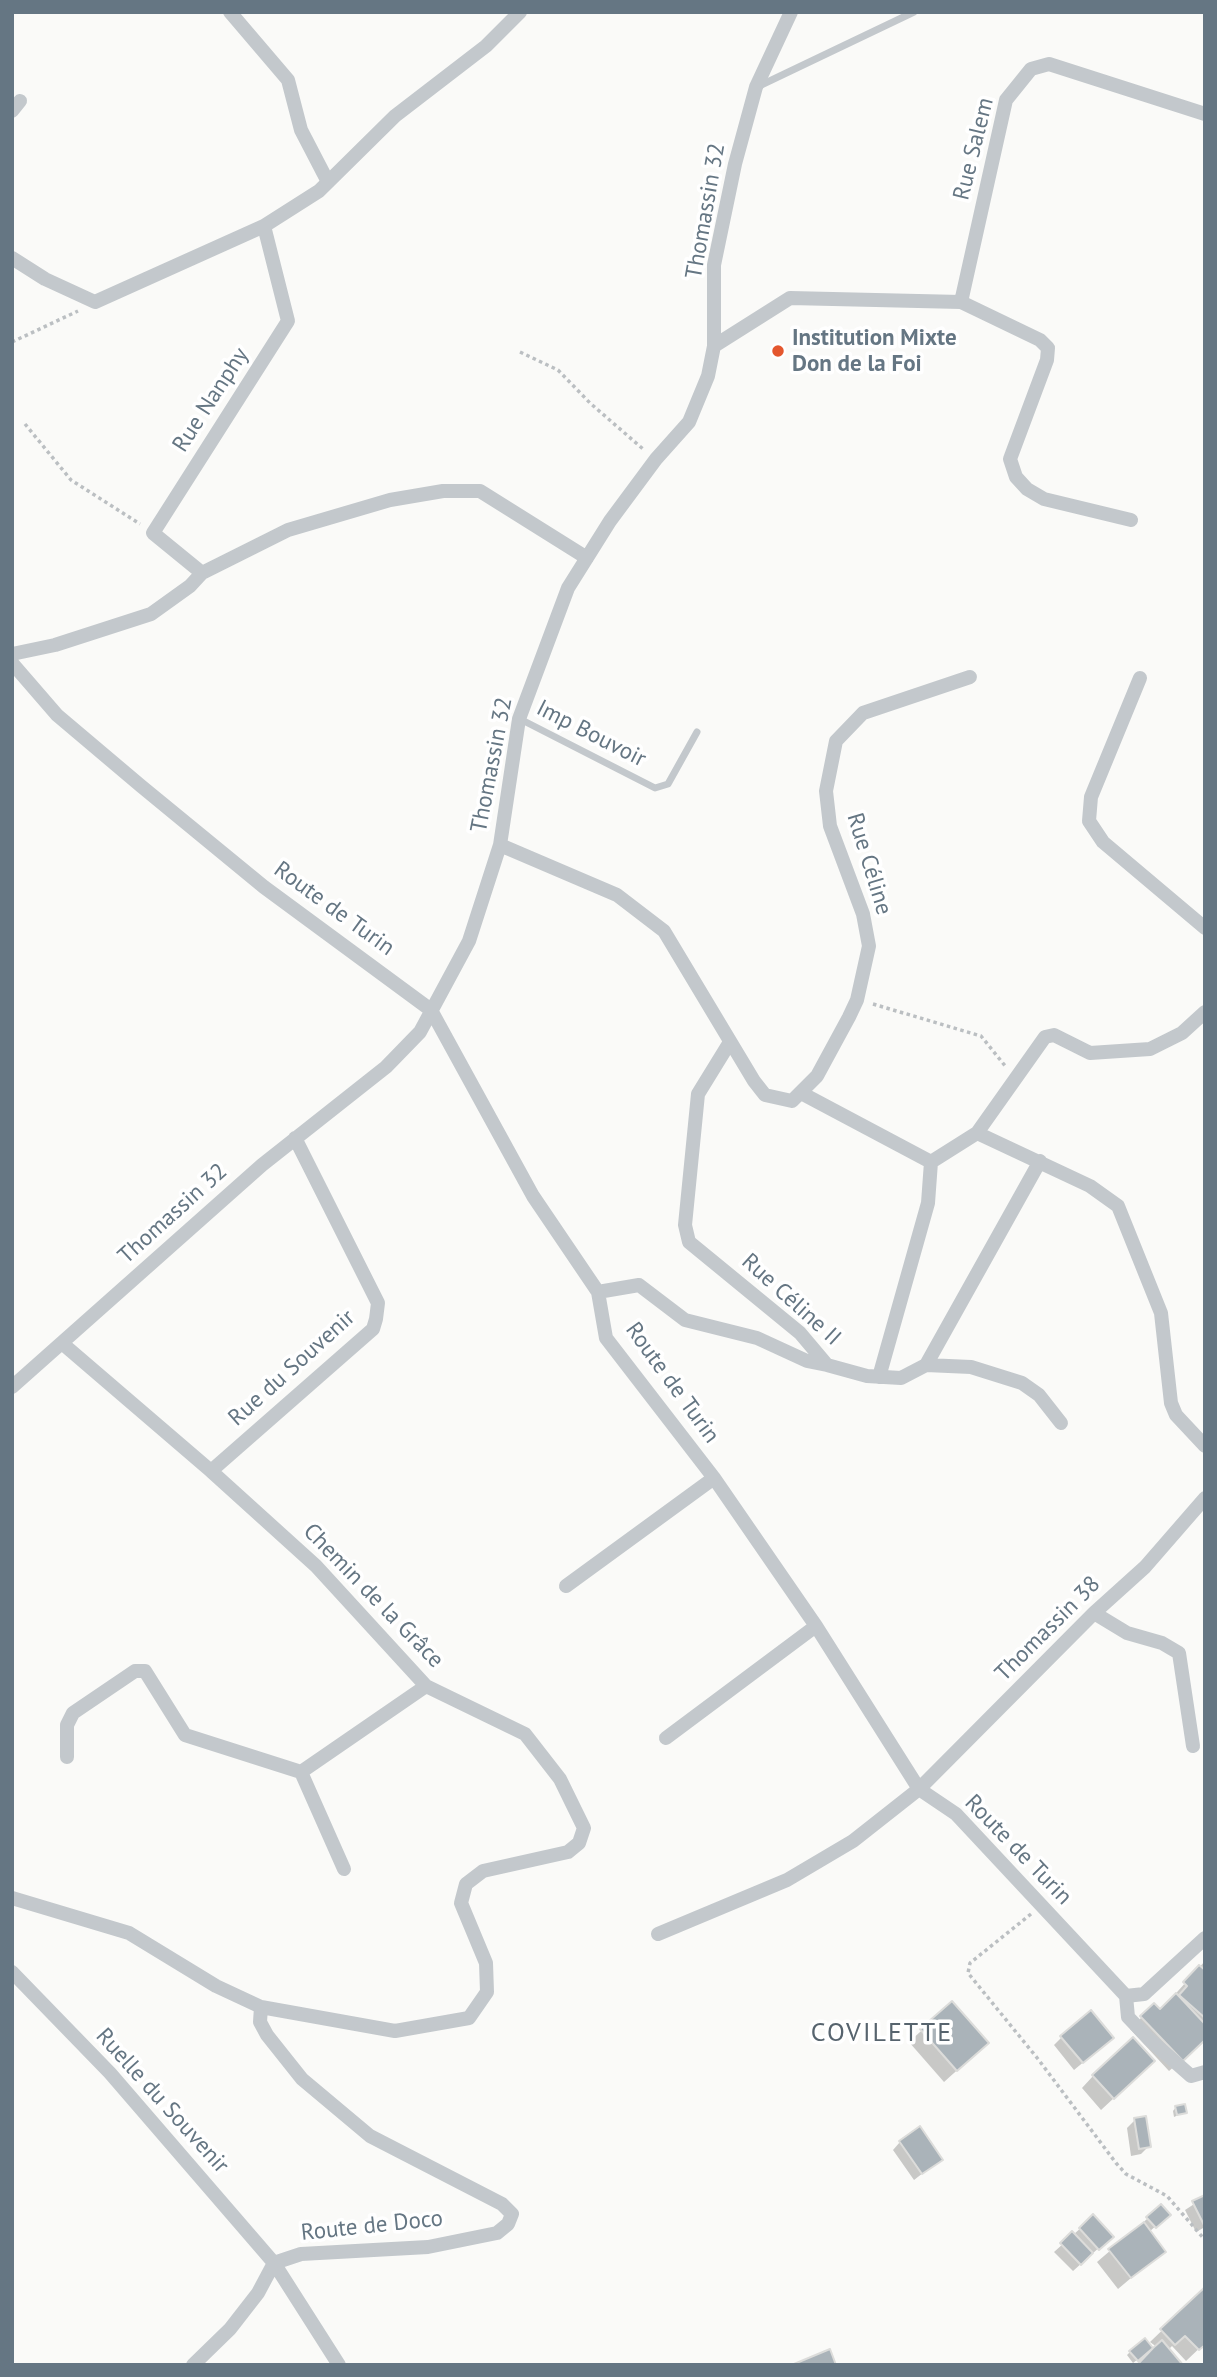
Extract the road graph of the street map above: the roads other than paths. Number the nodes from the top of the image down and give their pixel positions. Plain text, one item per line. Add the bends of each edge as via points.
1 (230, 12) edge
2 (520, 12) edge
3 (791, 12) edge
4 (915, 12) edge
5 (756, 87) junction
6 (1205, 114) edge
7 (328, 182) junction
8 (264, 226) junction
9 (12, 258) edge
10 (961, 302) junction
11 (714, 346) junction
12 (1131, 520) dead end
13 (587, 558) junction
14 (202, 573) junction
15 (12, 654) edge
16 (12, 663) edge
17 (970, 677) dead end
18 (1140, 678) dead end
19 (519, 719) junction
20 (697, 732) dead end
21 (500, 845) junction
22 (1205, 928) edge
23 (431, 1010) junction
24 (1205, 1012) edge
25 (730, 1042) junction
26 (803, 1094) junction
27 (977, 1133) junction
28 (295, 1138) junction
29 (1040, 1161) junction
30 (931, 1162) junction
31 (598, 1292) junction
32 (63, 1344) junction
33 (827, 1365) junction
34 (926, 1365) junction
35 (879, 1377) junction
36 (12, 1387) edge
37 (1061, 1423) dead end
38 (1205, 1446) edge
39 (211, 1471) junction
40 (715, 1478) junction
41 (1205, 1497) edge
42 (566, 1586) dead end
43 (1094, 1613) junction
44 (816, 1626) junction
45 (426, 1686) junction
46 (666, 1738) dead end
47 (1193, 1746) dead end
48 (67, 1757) dead end
49 (301, 1772) junction
50 (919, 1790) junction
51 (344, 1869) dead end
52 (12, 1898) edge
53 (658, 1934) dead end
54 (1205, 1938) edge
55 (15, 1979) edge
56 (1126, 1996) junction
57 (261, 2007) junction
58 (1205, 2071) edge
59 (274, 2263) junction
60 (193, 2365) edge
61 (339, 2365) edge

1 - 7 street via 288,79 301,130
2 - 7 street via 486,46 395,116
3 - 5 street, Thomassin 32
4 - 5 lane
5 - 11 street, Thomassin 32 via 714,265
6 - 10 street, Rue Salem via 1049,64 1031,69 1006,100
7 - 8 street
8 - 9 street via 96,302
8 - 14 street, Rue Nanphy via 288,321 153,533
10 - 11 street via 790,298
10 - 12 street via 1048,348 1010,459 1016,477 1044,499
11 - 13 street, Thomassin 32 via 708,376 689,422 656,459
13 - 14 street via 480,491 443,491 390,500 288,530
13 - 19 street, Thomassin 32 via 568,587
14 - 15 street via 151,614
16 - 23 street, Route de Turin via 57,715 141,786 264,887
17 - 26 street, Rue Céline via 863,713 836,741 826,792 830,827 863,914 869,946 857,1000
18 - 22 street via 1091,797 1089,821 1103,842
19 - 20 lane, Imp Bouvoir via 655,788 668,784
19 - 21 street, Thomassin 32
21 - 23 street, Thomassin 32 via 469,941
21 - 25 street via 617,895 664,931
23 - 28 street, Thomassin 32 via 420,1032 386,1067
23 - 31 street, Route de Turin via 533,1196
24 - 27 street via 1182,1033 1150,1049 1090,1053 1054,1035 1045,1037
25 - 26 street via 765,1095 792,1101
25 - 33 street, Rue Céline II via 698,1094 685,1225 689,1242 800,1333
26 - 30 street
27 - 29 street
27 - 30 street
28 - 32 street, Thomassin 32
28 - 39 street, Rue du Souvenir via 378,1303 376,1319 373,1329
29 - 34 street
29 - 38 street via 1118,1206 1161,1313 1171,1403 1176,1415
30 - 35 street via 921,1232
31 - 33 street via 639,1285 685,1320 757,1338
31 - 40 street, Route de Turin via 606,1338
32 - 36 street, Thomassin 32
32 - 39 street, Chemin de la Grâce
33 - 35 street, Rue Céline II
34 - 35 street, Rue Céline II via 901,1378
34 - 37 street via 971,1367 1022,1383 1040,1395
39 - 45 street, Chemin de la Grâce via 316,1566
40 - 42 street
40 - 44 street, Route de Turin
41 - 43 street, Thomassin 38 via 1145,1567
43 - 47 street via 1127,1633 1179,1653
43 - 50 street, Thomassin 38
44 - 46 street
44 - 50 street, Route de Turin
45 - 49 street
45 - 57 street, Chemin de la Grâce via 525,1734 560,1779 584,1828 579,1843 568,1852 483,1871 466,1884 461,1903 486,1963 487,1992 469,2018 395,2031
48 - 49 street via 66,1725 72,1713 135,1671 145,1671 185,1735
49 - 51 street
50 - 53 street, Thomassin 38 via 853,1841 787,1880
50 - 56 street, Route de Turin via 956,1814
52 - 57 street via 129,1933 216,1986
54 - 56 street via 1144,1994
55 - 59 street, Ruelle du Souvenir via 110,2073
56 - 58 street via 1128,2017 1149,2039 1191,2076
57 - 59 street, Route de Doco via 260,2022 267,2035 302,2079 360,2128 502,2204 512,2214 498,2233 428,2247 302,2254
59 - 60 street, Route de Doco via 230,2329
59 - 61 street, Ruelle du Souvenir

